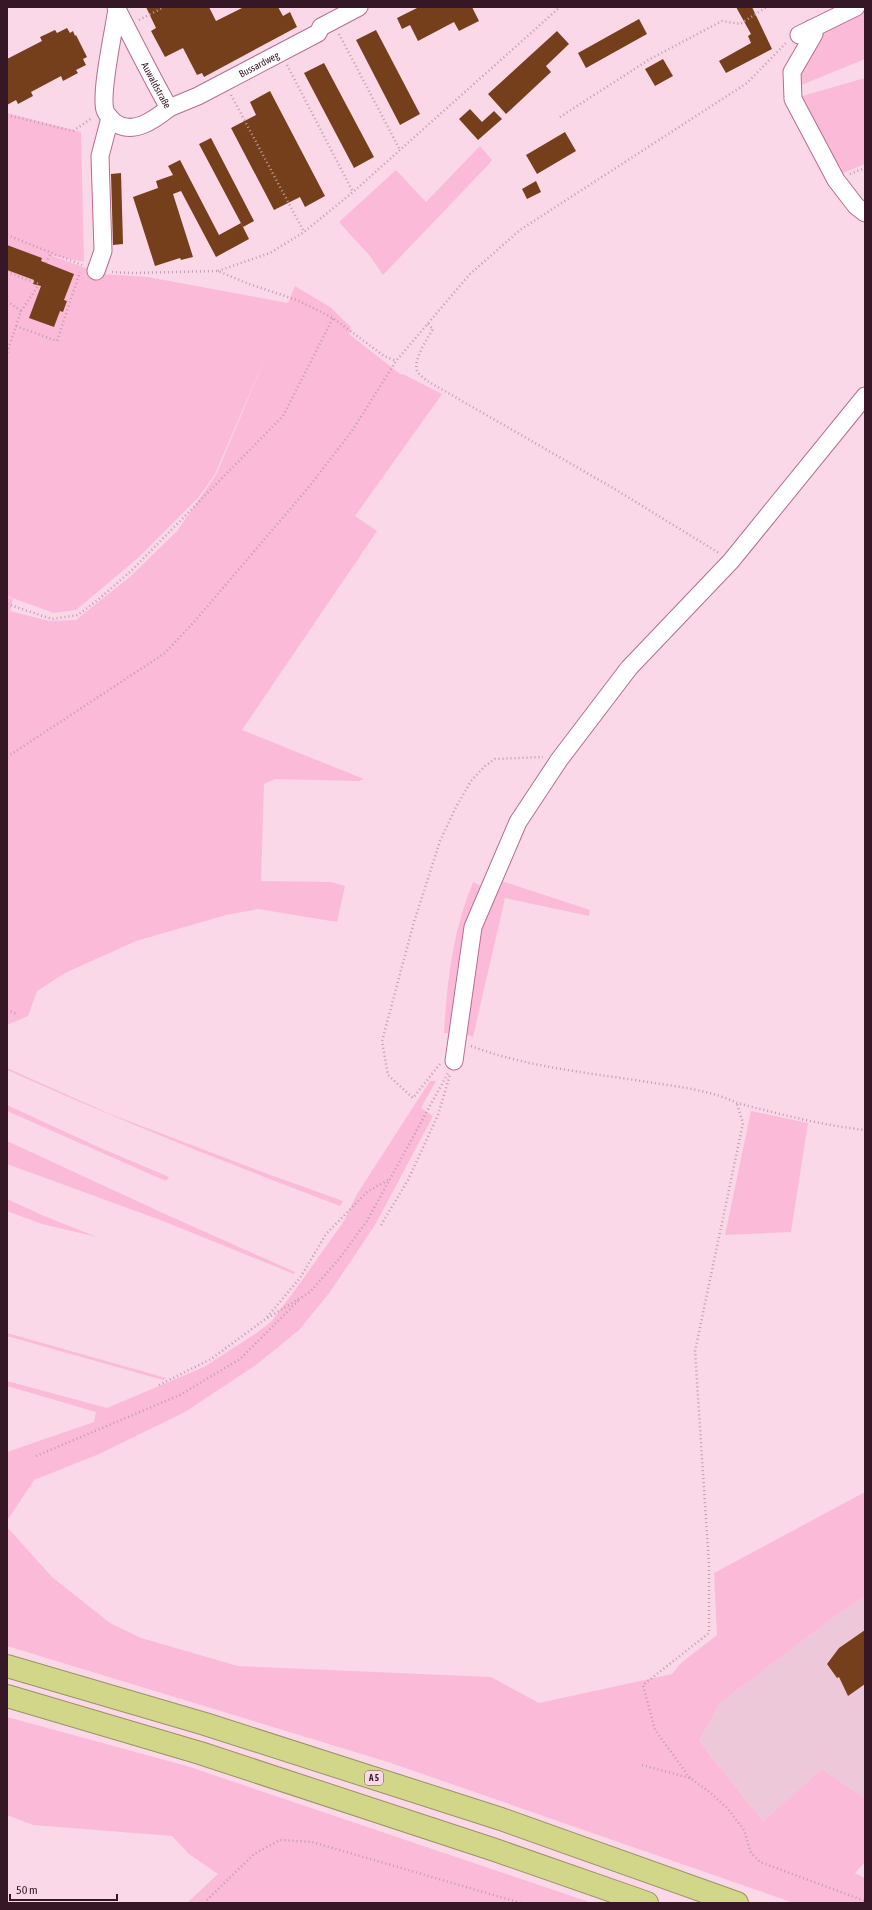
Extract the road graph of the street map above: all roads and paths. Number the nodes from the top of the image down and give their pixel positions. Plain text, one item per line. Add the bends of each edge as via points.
1 (164, 7) edge
2 (359, 7) edge
3 (560, 7) edge
4 (767, 7) edge
5 (856, 7) edge
6 (116, 8) edge
7 (338, 14) edge
8 (126, 26) junction
9 (805, 32) junction
10 (281, 53) junction
11 (225, 82) junction
12 (169, 108) junction
13 (107, 114) junction
14 (7, 115) edge
15 (560, 117) dead end
16 (400, 150) junction
17 (353, 192) junction
18 (865, 213) edge
19 (304, 232) junction
20 (7, 236) edge
21 (51, 253) junction
22 (46, 263) dead end
23 (89, 268) junction
24 (218, 271) junction
25 (7, 272) edge
26 (7, 301) edge
27 (21, 311) junction
28 (333, 318) junction
29 (428, 324) junction
30 (16, 326) junction
31 (7, 353) edge
32 (396, 361) junction
33 (865, 396) edge
34 (719, 554) dead end
35 (7, 604) edge
36 (7, 757) edge
37 (559, 760) junction
38 (7, 1010) edge
39 (17, 1014) dead end
40 (456, 1054) junction
41 (737, 1103) junction
42 (865, 1130) edge
43 (388, 1180) junction
44 (381, 1225) dead end
45 (303, 1296) junction
46 (264, 1320) junction
47 (159, 1385) dead end
48 (36, 1456) dead end
49 (7, 1666) edge
50 (7, 1696) edge
51 (642, 1765) dead end
52 (690, 1778) junction
53 (865, 1901) edge
54 (204, 1903) edge
55 (521, 1903) edge
56 (647, 1903) edge
57 (737, 1903) edge

1 - 8 path
2 - 7 street, Bussardweg
3 - 16 path
4 - 15 path via 740,24 722,21 650,59
5 - 9 street
6 - 8 street, Auwaldstraße
6 - 13 street, Auwaldstraße via 104,92
7 - 10 street, Bussardweg via 321,27 318,33
7 - 16 path
8 - 12 street, Auwaldstraße
9 - 18 street via 814,34 792,72 793,99 836,180 856,206
9 - 29 path via 786,43 747,83 520,230 470,274
10 - 11 street, Bussardweg
10 - 17 path
11 - 12 street, Bussardweg
11 - 19 path
12 - 13 street, Auwaldstraße via 151,121 130,128 122,126
13 - 14 path via 73,131
13 - 23 street via 100,156 103,251
16 - 17 path
17 - 19 path
19 - 24 path via 270,253
20 - 21 path
21 - 22 path
21 - 23 path
23 - 24 path via 132,273
23 - 30 path via 56,341
24 - 28 path via 298,300
25 - 27 path via 38,285
26 - 27 path
27 - 30 path
28 - 32 path via 384,356
28 - 35 path via 283,416 131,571 78,615 52,619
29 - 32 path
29 - 34 path via 432,329 416,364 418,372 429,382 613,488
30 - 31 path
32 - 36 path via 352,431 308,488 165,653
33 - 37 street via 731,561 629,668
37 - 40 street via 518,822 473,927
37 - 40 path via 546,757 495,759 471,781 440,841 414,922 382,1041 388,1075 413,1098 435,1070
38 - 39 path
40 - 41 path via 471,1046 510,1059 667,1085 726,1098
40 - 43 path
40 - 44 path via 438,1115 408,1180
41 - 42 path via 835,1127
41 - 52 path via 743,1123 695,1351 709,1633 643,1685 655,1730
43 - 45 path via 366,1221 339,1259 310,1292
43 - 46 path via 367,1192 326,1234 300,1278
45 - 46 path
45 - 48 path via 240,1359 180,1396
46 - 47 path via 211,1359
49 - 57 highway, A 5 via 205,1724 494,1817
50 - 56 highway via 200,1753
51 - 52 path
52 - 53 path via 728,1809 744,1830 751,1853 760,1862
54 - 55 path via 254,1854 280,1840 312,1842

